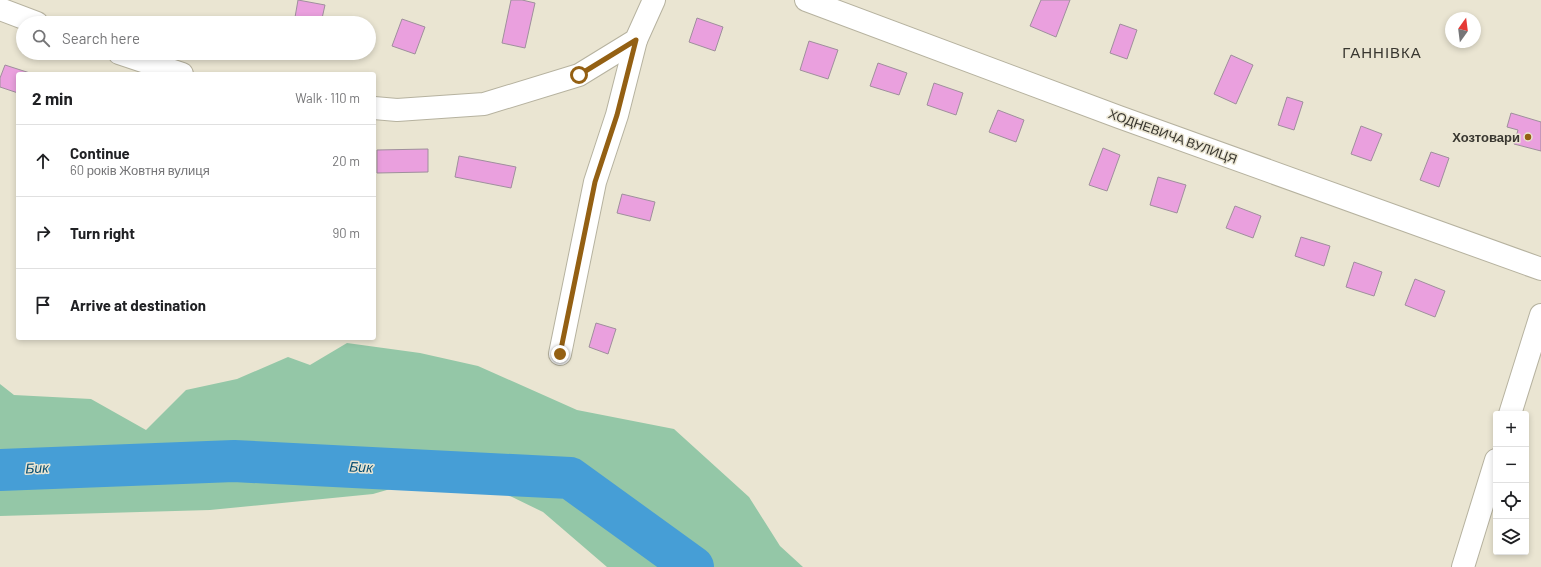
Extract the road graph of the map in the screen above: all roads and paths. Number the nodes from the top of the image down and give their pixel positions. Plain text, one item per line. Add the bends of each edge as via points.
1 (654, 0) edge
2 (806, 0) edge
3 (0, 9) edge
4 (18, 16) edge
5 (636, 40) junction
6 (140, 60) edge
7 (176, 72) edge
8 (376, 108) edge
9 (1541, 269) edge
10 (1541, 315) edge
11 (560, 354) dead end
12 (1511, 411) edge
13 (1493, 470) edge
14 (1463, 567) edge

1 - 5 street
2 - 9 street, ХОДНЕВИЧА ВУЛИЦЯ via 1119,117
3 - 4 street
5 - 8 street via 579,75 484,104 397,110
5 - 11 street via 617,115 595,182
6 - 7 street
10 - 12 street
13 - 14 street

